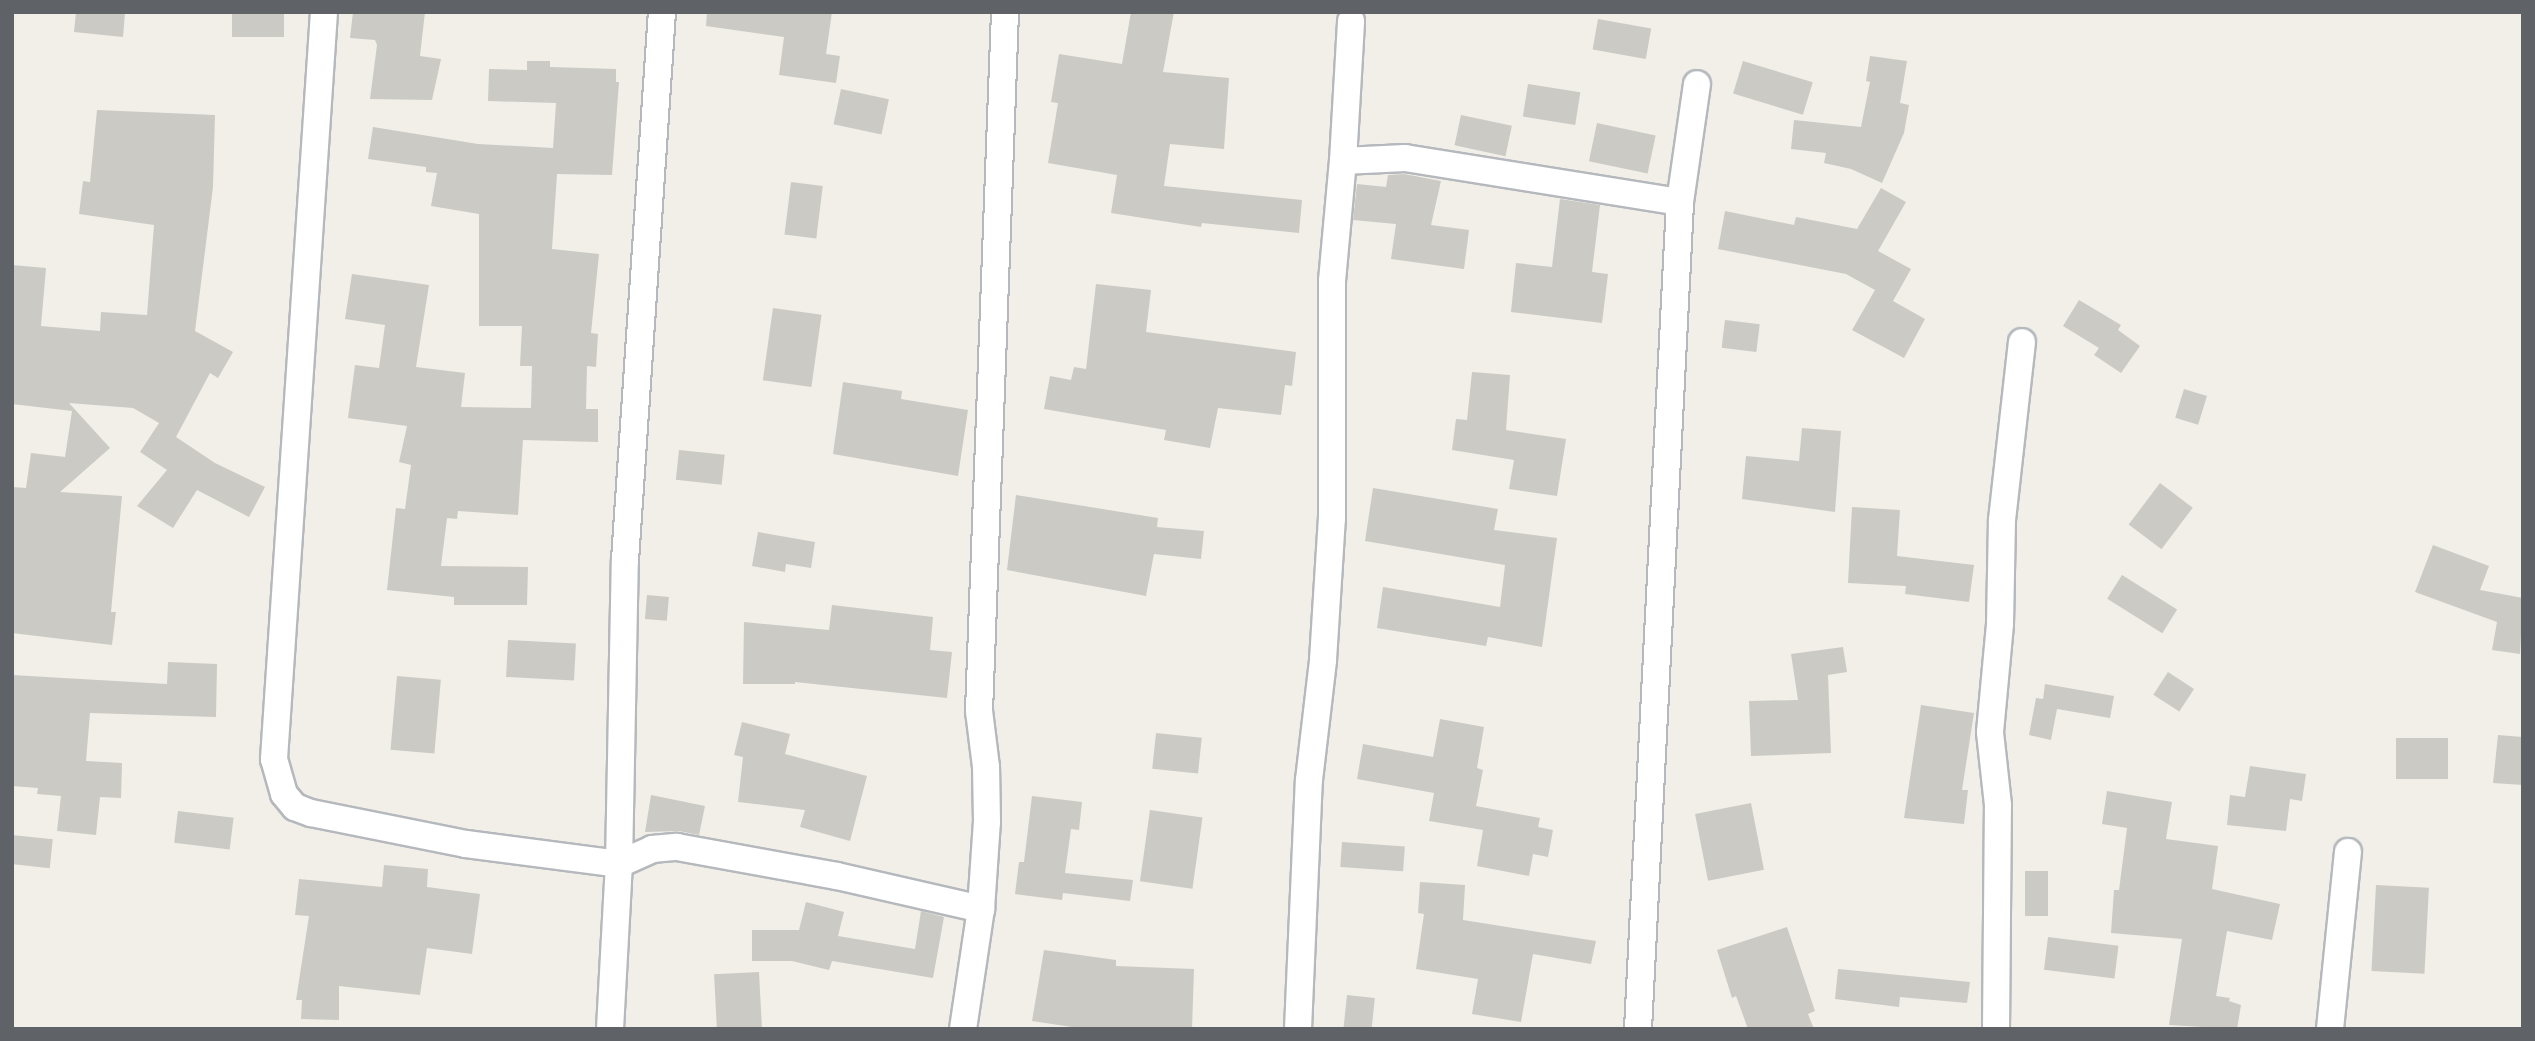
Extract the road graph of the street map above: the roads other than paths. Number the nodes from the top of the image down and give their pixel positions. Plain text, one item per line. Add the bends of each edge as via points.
1 (324, 12) edge
2 (662, 12) edge
3 (1005, 12) edge
4 (1351, 21) dead end
5 (1697, 83) dead end
6 (1343, 161) junction
7 (1680, 202) junction
8 (2022, 342) dead end
9 (2348, 852) dead end
10 (619, 864) junction
11 (981, 909) junction
12 (610, 1029) edge
13 (963, 1029) edge
14 (1298, 1029) edge
15 (1638, 1029) edge
16 (1996, 1029) edge
17 (2330, 1029) edge

1 - 10 street via 274,759 277,777 295,807 311,814 466,844
2 - 10 street via 625,560
3 - 11 street via 982,580 979,711 987,822
4 - 6 street
5 - 7 street
6 - 7 street via 1405,159
6 - 14 street via 1332,281 1332,517 1309,780
7 - 15 street
8 - 16 street via 2002,520 2000,624 1990,732 1998,805
9 - 17 street
10 - 11 street via 652,849 677,847 837,876
10 - 12 street
11 - 13 street

